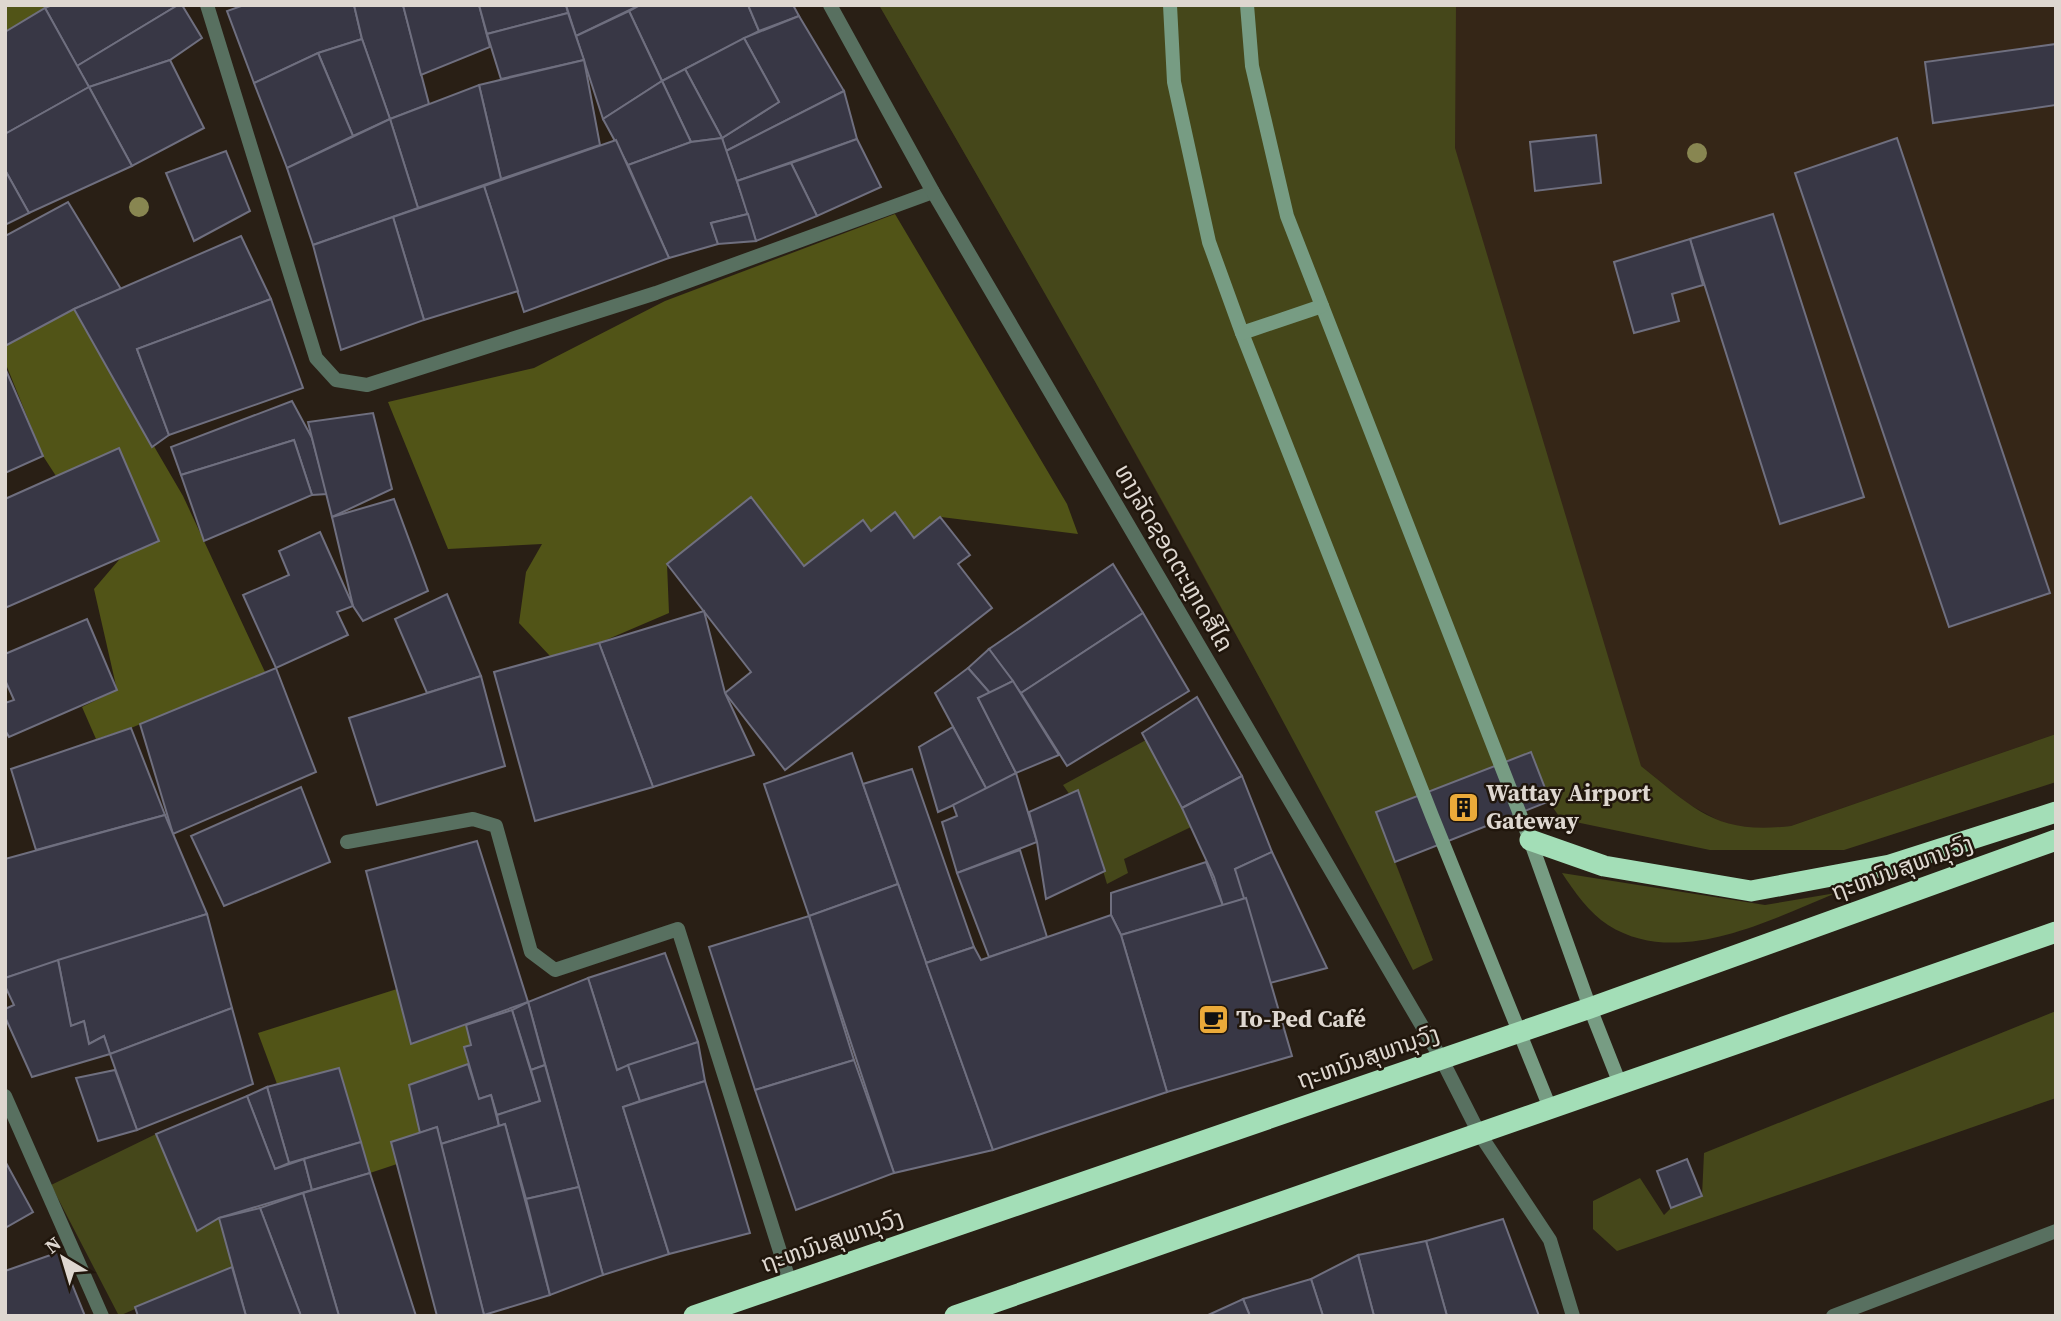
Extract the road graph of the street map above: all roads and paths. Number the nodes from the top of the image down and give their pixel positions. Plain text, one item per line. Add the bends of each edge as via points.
1 (207, 5) edge
2 (830, 5) edge
3 (1170, 5) edge
4 (1247, 5) edge
5 (933, 192) junction
6 (1322, 306) junction
7 (1242, 333) junction
8 (2056, 812) edge
9 (1530, 840) junction
10 (2056, 840) edge
11 (347, 842) dead end
12 (2056, 932) edge
13 (1590, 1008) junction
14 (1519, 1033) junction
15 (1442, 1060) junction
16 (1620, 1084) junction
17 (5, 1096) edge
18 (1550, 1108) junction
19 (1479, 1133) junction
20 (2056, 1231) edge
21 (790, 1283) junction
22 (102, 1316) edge
23 (694, 1316) edge
24 (955, 1316) edge
25 (1573, 1316) edge
26 (1833, 1316) edge

1 - 5 street via 316,358 336,380 366,385 656,293
2 - 5 street, ທາງລັດຊອດຕະຫຼາດສີໄຄ
3 - 7 street via 1174,82 1209,242
4 - 6 street via 1252,66 1287,216
5 - 15 street, ທາງລັດຊອດຕະຫຼາດສີໄຄ
6 - 7 street
6 - 9 street
7 - 14 street
8 - 9 highway via 1890,865 1751,891 1604,866
9 - 13 street
10 - 13 highway, ຖະຫນົນສຸພານຸວົງ
11 - 21 street via 473,819 496,826 531,952 555,970 678,929
12 - 16 highway
13 - 14 highway, ຖະຫນົນສຸພານຸວົງ
13 - 16 street
14 - 15 highway, ຖະຫນົນສຸພານຸວົງ
14 - 18 street
15 - 19 street, ທາງລັດຊອດຕະຫຼາດສີໄຄ
15 - 21 highway, ຖະຫນົນສຸພານຸວົງ
16 - 18 highway
17 - 22 street
18 - 19 highway
19 - 24 highway
19 - 25 street, ທາງລັດຊອດຕະຫຼາດສີໄຄ via 1550,1240
20 - 26 street
21 - 23 highway, ຖະຫນົນສຸພານຸວົງ

